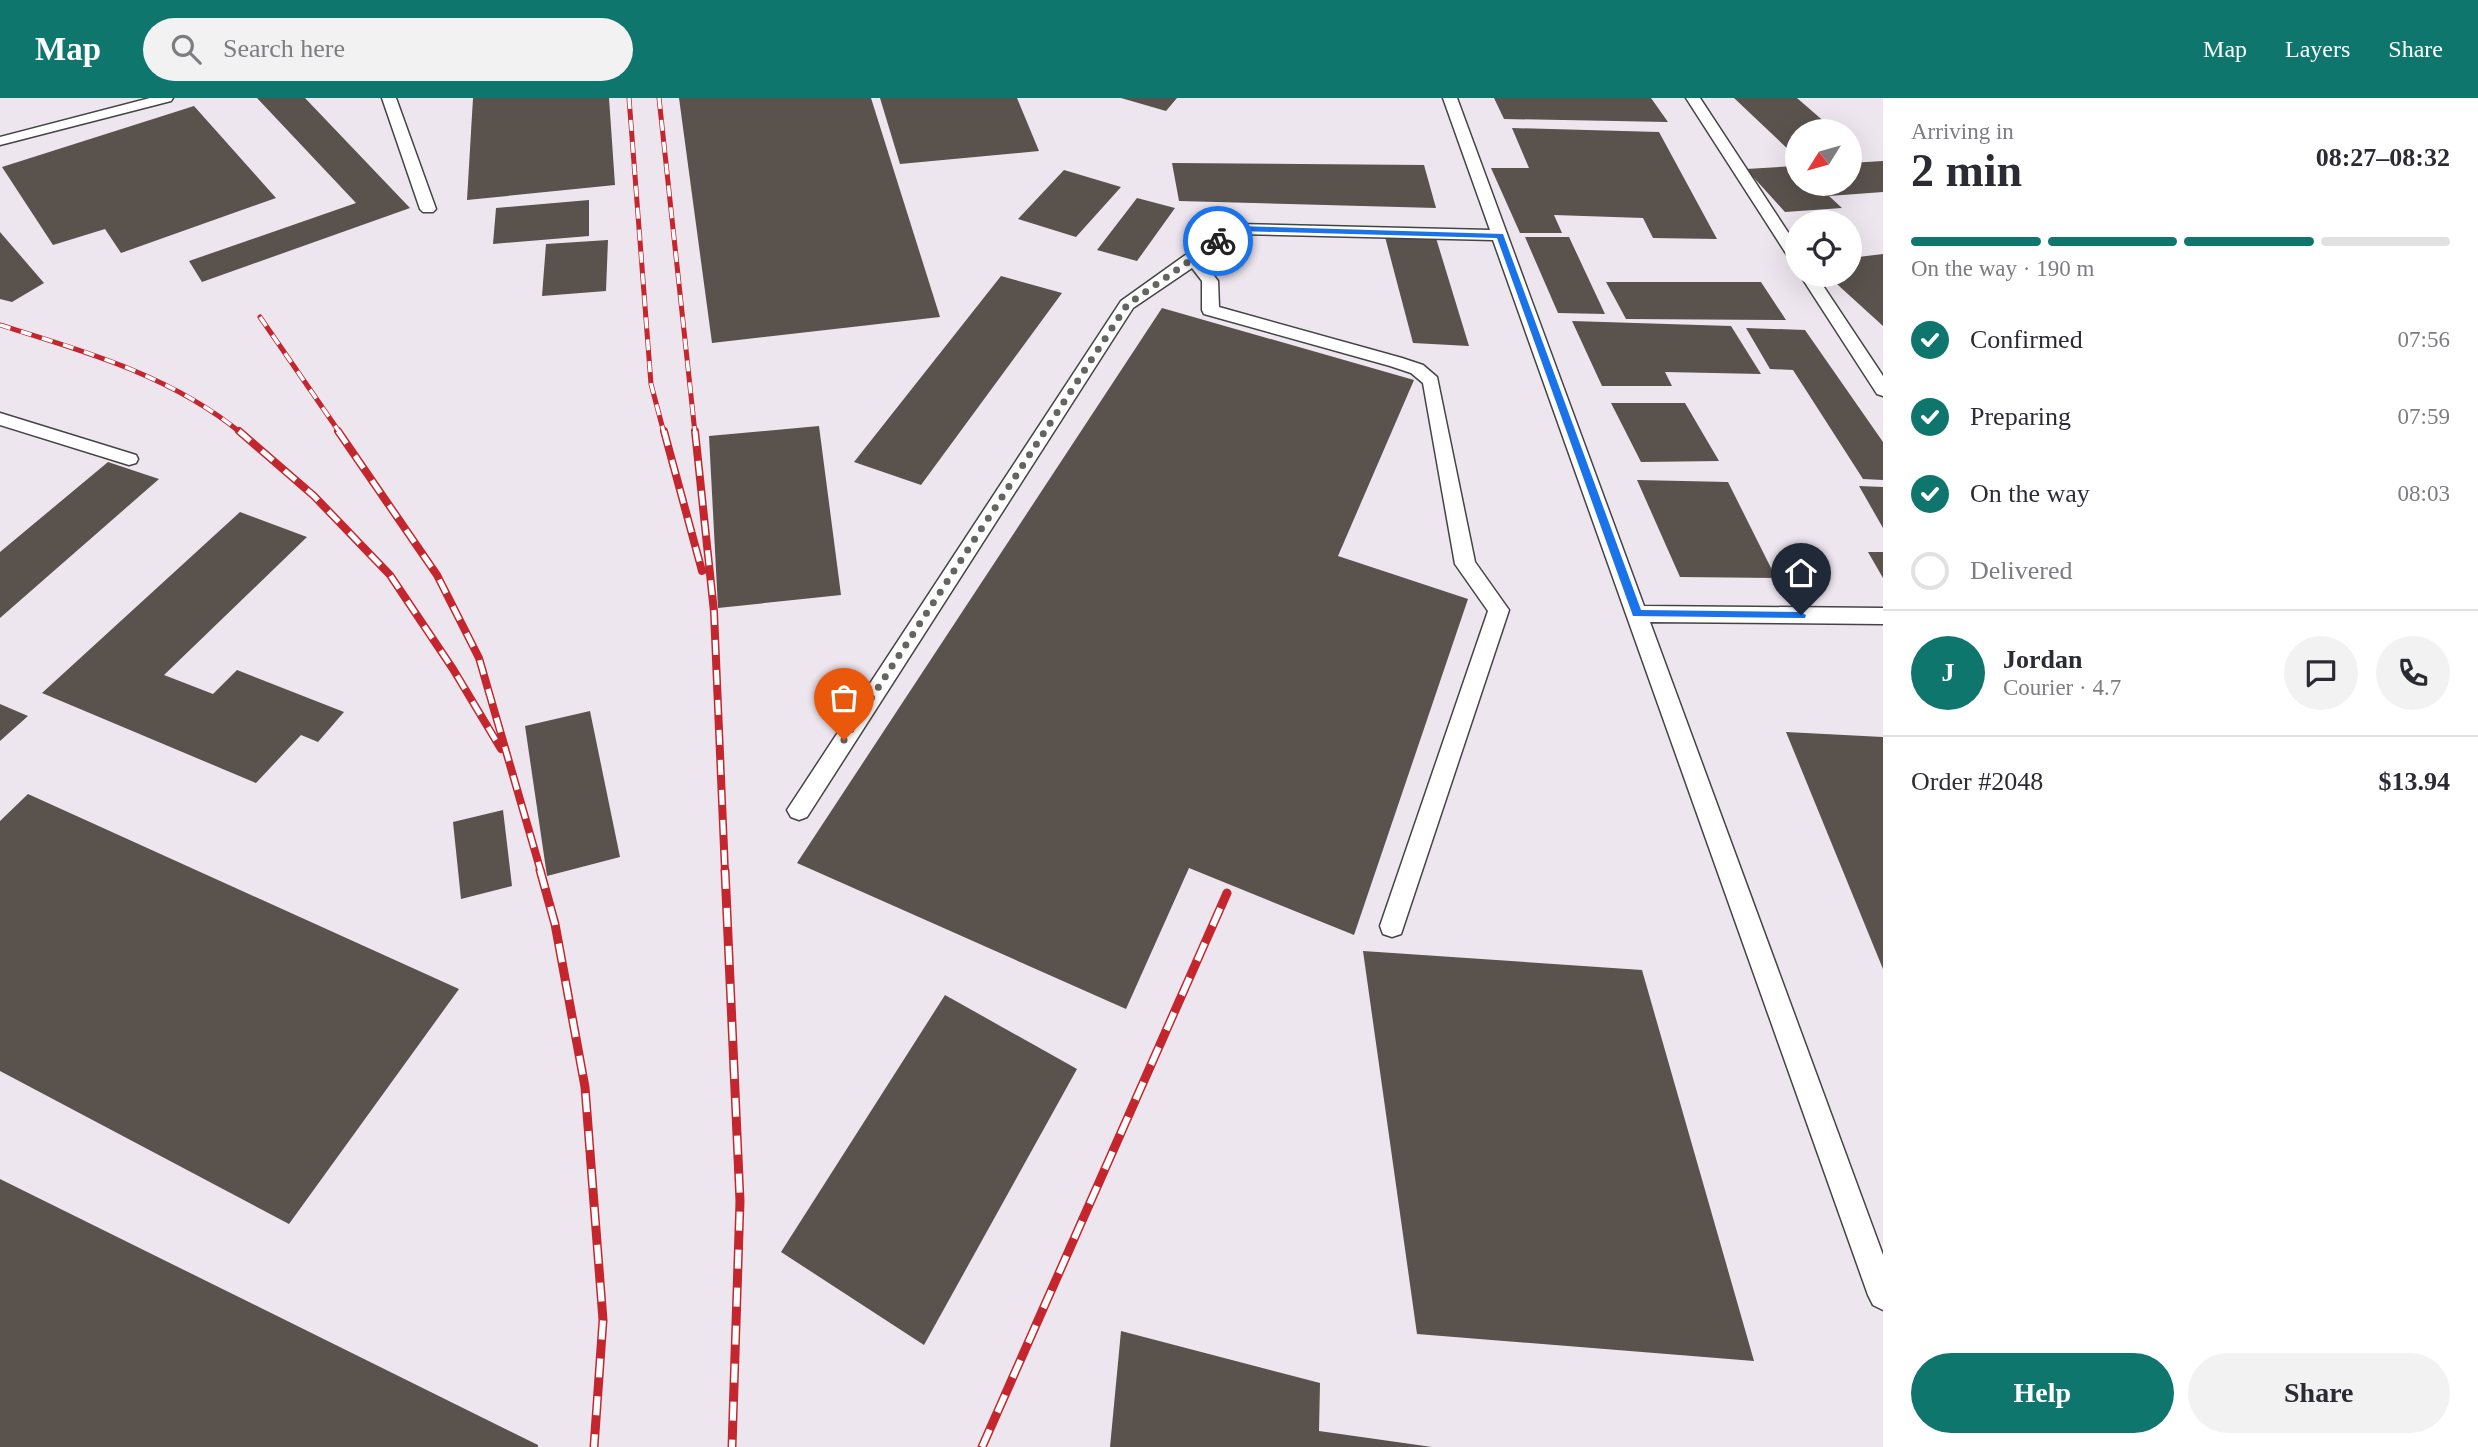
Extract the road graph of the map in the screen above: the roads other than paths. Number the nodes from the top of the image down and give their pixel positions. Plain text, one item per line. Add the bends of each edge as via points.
1 (166, 98) edge
2 (389, 98) edge
3 (1450, 98) edge
4 (1693, 98) edge
5 (0, 141) edge
6 (428, 209) dead end
7 (1500, 236) junction
8 (1785, 240) edge
9 (1190, 259) junction
10 (1816, 287) edge
11 (1883, 390) edge
12 (0, 419) edge
13 (129, 459) dead end
14 (1637, 614) junction
15 (1883, 616) edge
16 (799, 810) dead end
17 (1392, 926) dead end
18 (1883, 1294) edge

1 - 5 lane
2 - 6 lane
3 - 7 lane
4 - 8 lane
7 - 9 lane via 1237,229
7 - 14 lane
9 - 16 lane via 1127,305
9 - 17 lane via 1206,269 1213,291 1210,310 1396,362 1431,380 1465,564 1499,610
10 - 11 lane
12 - 13 lane
14 - 15 lane
14 - 18 lane

